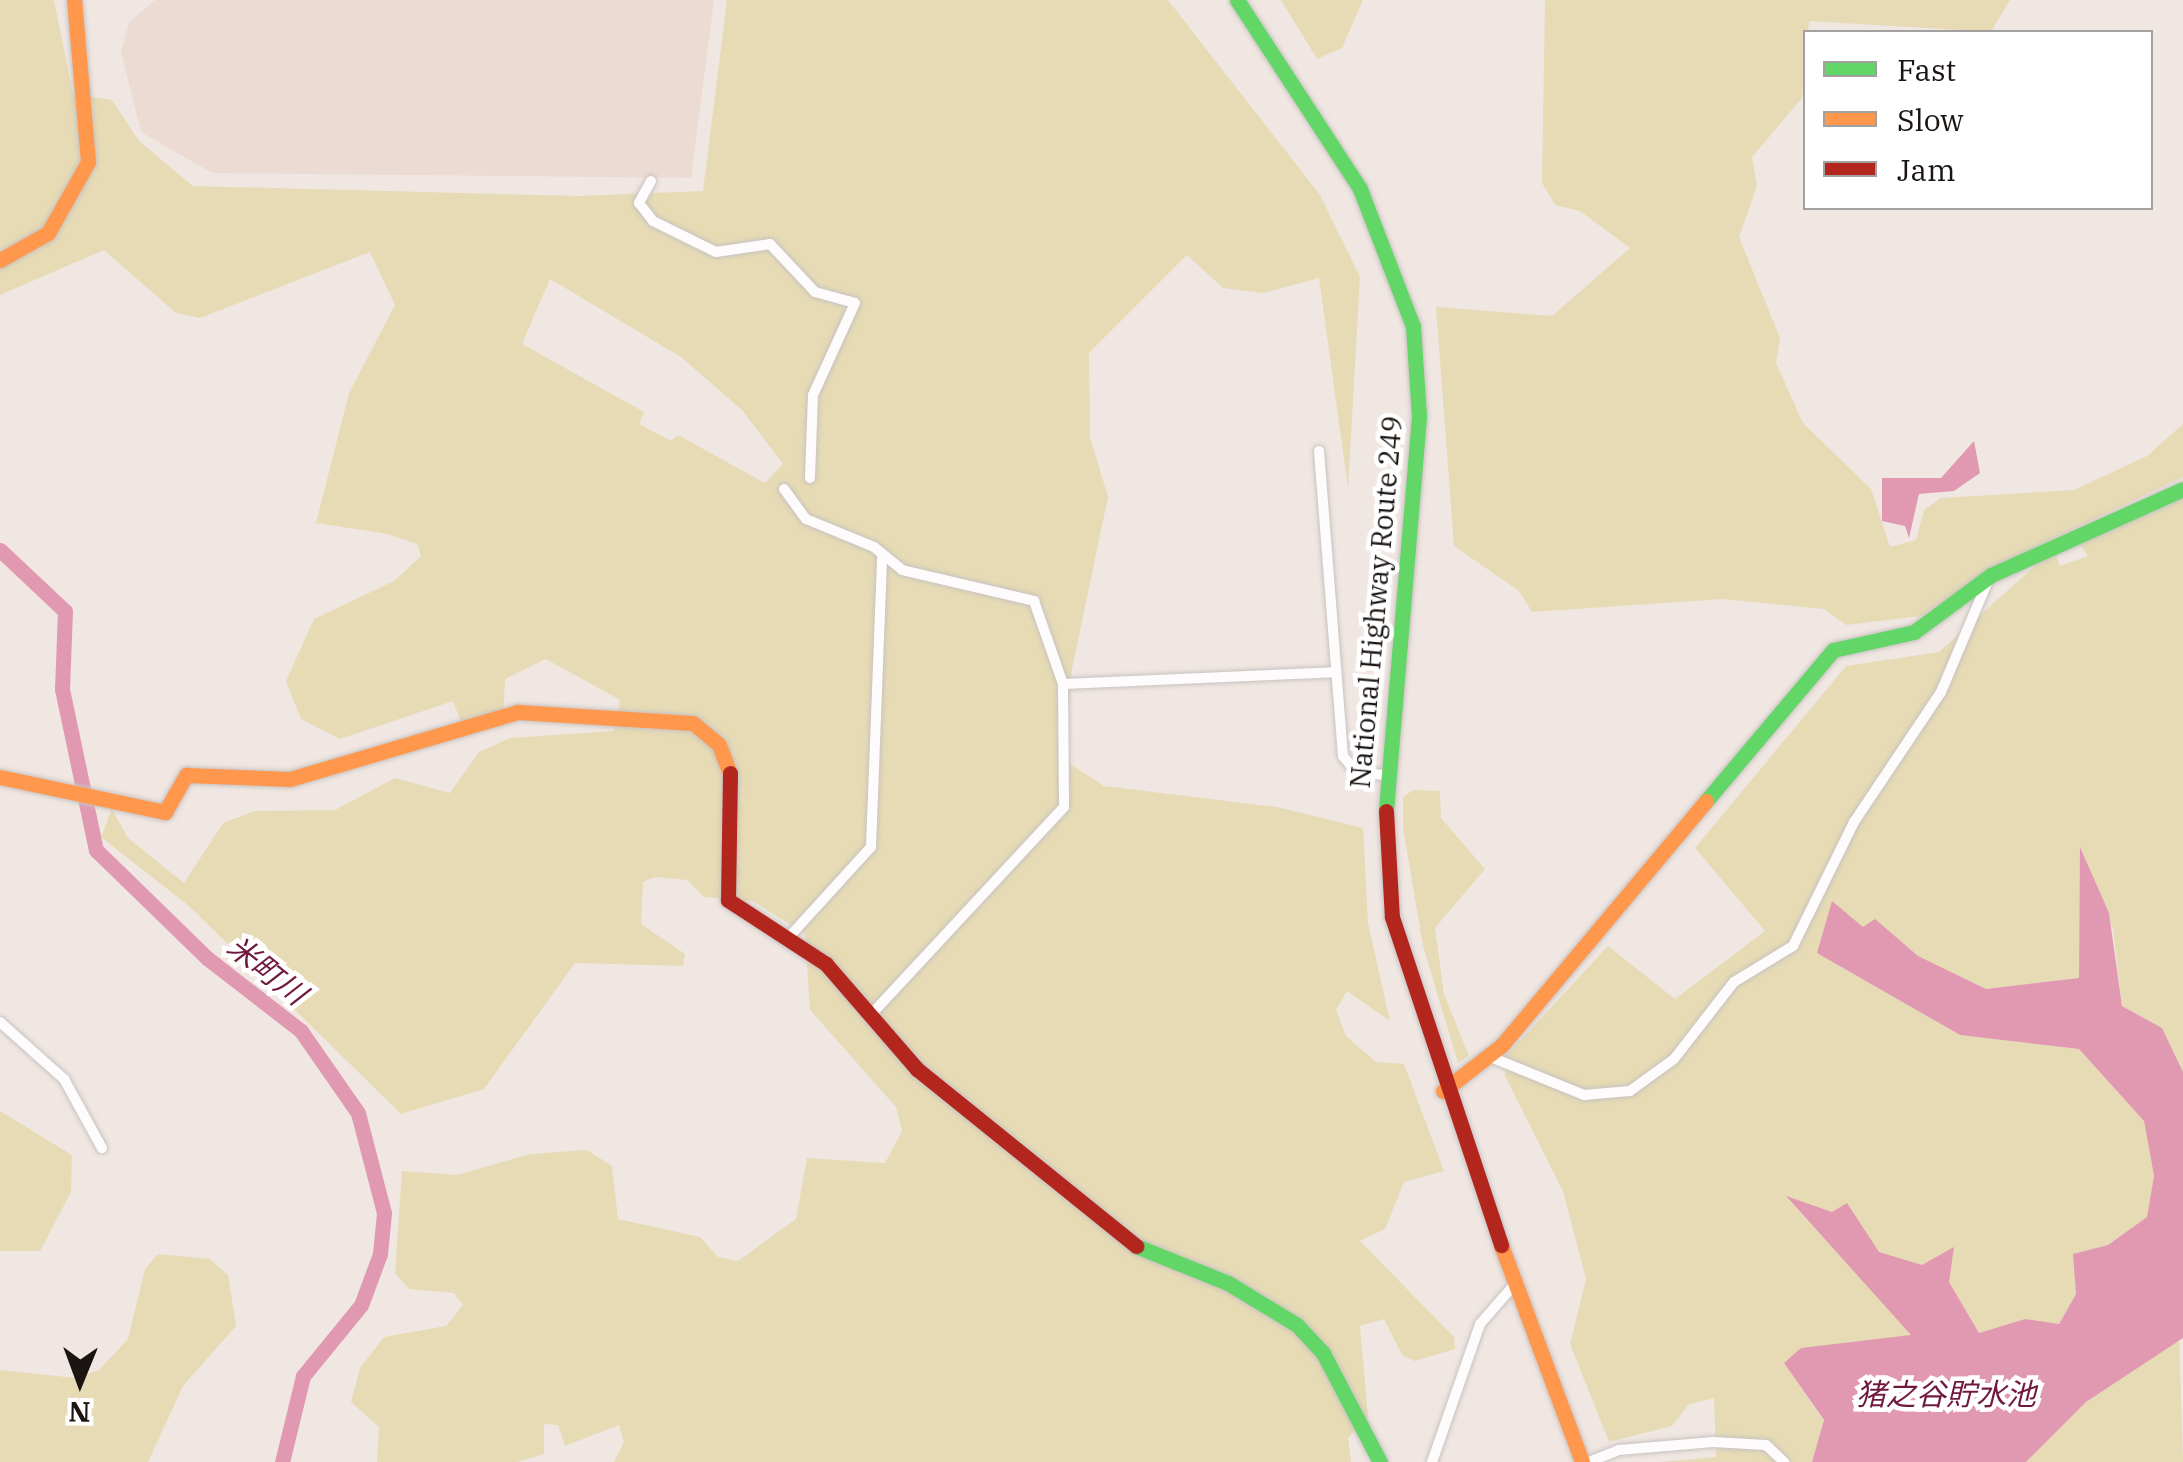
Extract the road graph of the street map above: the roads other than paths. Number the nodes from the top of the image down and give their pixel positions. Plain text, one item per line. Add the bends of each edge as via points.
1 (74, 0) edge
2 (1237, 0) edge
3 (651, 181) dead end
4 (0, 260) edge
5 (1318, 450) dead end
6 (810, 478) dead end
7 (784, 489) dead end
8 (2183, 489) edge
9 (882, 555) junction
10 (1991, 575) junction
11 (1335, 672) junction
12 (1063, 684) junction
13 (1384, 775) junction
14 (0, 776) edge
15 (790, 937) junction
16 (870, 1016) junction
17 (0, 1022) edge
18 (1488, 1056) junction
19 (1444, 1091) junction
20 (102, 1148) dead end
21 (1514, 1285) junction
22 (1380, 1462) edge
23 (1432, 1462) edge
24 (1586, 1462) edge
25 (1784, 1462) edge

1 - 4 main road via 88,162 48,232
2 - 13 main road, National Highway Route 249 via 1360,189 1393,255 1413,326 1419,417
3 - 6 street via 639,203 654,221 716,252 770,244 815,292 855,303 813,395
5 - 11 street
7 - 9 street via 806,520
8 - 10 main road
9 - 12 street via 937,582 1034,601
9 - 15 street via 872,847
10 - 18 main road via 1932,624 1833,650 1808,673
10 - 18 street via 1941,692 1854,822 1793,946 1734,982 1674,1059 1630,1091 1584,1095
11 - 12 street
11 - 13 street via 1343,756 1357,774
12 - 16 street via 1064,807
13 - 19 main road, National Highway Route 249 via 1392,917
14 - 15 main road via 98,792 165,812 186,775 290,779 518,712 678,718 700,727 727,760 735,821 722,885 728,900
15 - 16 main road
16 - 22 main road via 917,1068 1123,1240 1228,1283 1297,1325 1323,1353
17 - 20 street via 64,1080
18 - 19 main road
19 - 21 main road, National Highway Route 249
21 - 23 street via 1480,1324
21 - 24 main road, National Highway Route 249
24 - 25 street via 1619,1450 1713,1442 1766,1444

